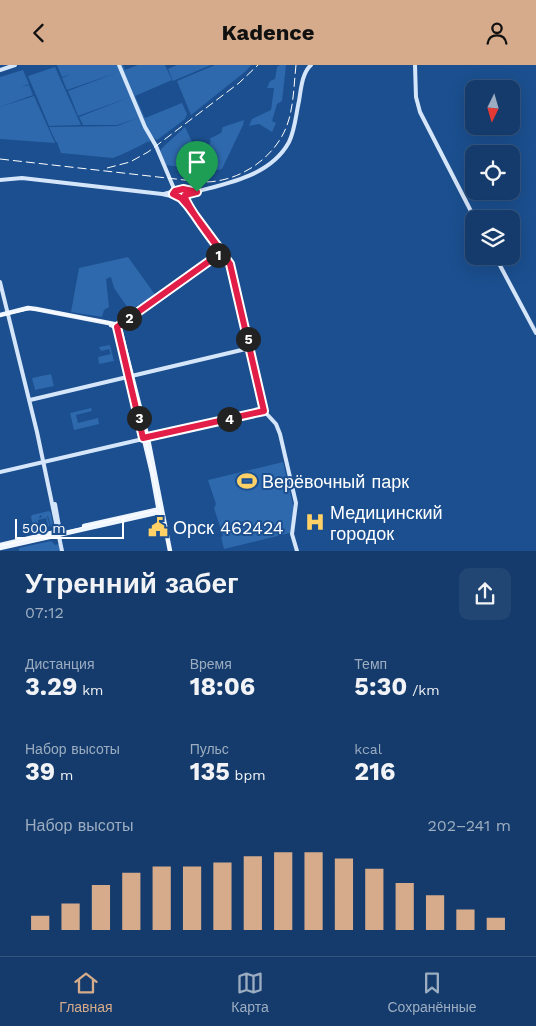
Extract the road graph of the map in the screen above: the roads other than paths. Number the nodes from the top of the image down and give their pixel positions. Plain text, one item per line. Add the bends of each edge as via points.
1 (15, 65) edge
2 (119, 65) edge
3 (311, 65) edge
4 (415, 65) edge
5 (0, 70) edge
6 (0, 181) edge
7 (184, 190) junction
8 (175, 191) junction
9 (197, 192) junction
10 (162, 194) junction
11 (185, 195) junction
12 (176, 197) junction
13 (188, 206) junction
14 (470, 210) edge
15 (222, 252) junction
16 (500, 265) edge
17 (0, 282) edge
18 (8, 315) junction
19 (0, 317) edge
20 (117, 326) junction
21 (536, 333) edge
22 (250, 348) junction
23 (131, 375) junction
24 (30, 400) junction
25 (264, 411) junction
26 (145, 438) junction
27 (44, 461) junction
28 (0, 472) edge
29 (160, 511) junction
30 (59, 533) junction
31 (0, 547) edge
32 (62, 551) edge
33 (169, 551) edge
34 (297, 551) edge

1 - 5 main road
2 - 8 main road
3 - 9 main road via 306,69 289,142 275,160 236,181
4 - 14 main road via 420,112
6 - 10 main road via 22,178
7 - 8 main road
7 - 9 main road
7 - 11 main road
8 - 10 main road
8 - 12 main road
9 - 11 main road
10 - 12 main road
11 - 12 main road
11 - 13 main road
12 - 13 main road
13 - 15 main road
15 - 20 main road
15 - 22 main road via 232,268
16 - 21 main road
17 - 18 main road
18 - 19 main road
18 - 20 main road via 28,308
18 - 24 main road
20 - 23 main road
22 - 23 main road
22 - 25 main road
23 - 24 main road
23 - 26 main road
24 - 27 main road
25 - 26 main road
25 - 34 main road via 280,434 296,503 292,534
26 - 27 main road
26 - 29 main road
27 - 28 main road
27 - 30 main road
29 - 30 main road
29 - 33 main road
30 - 31 main road
30 - 32 main road

